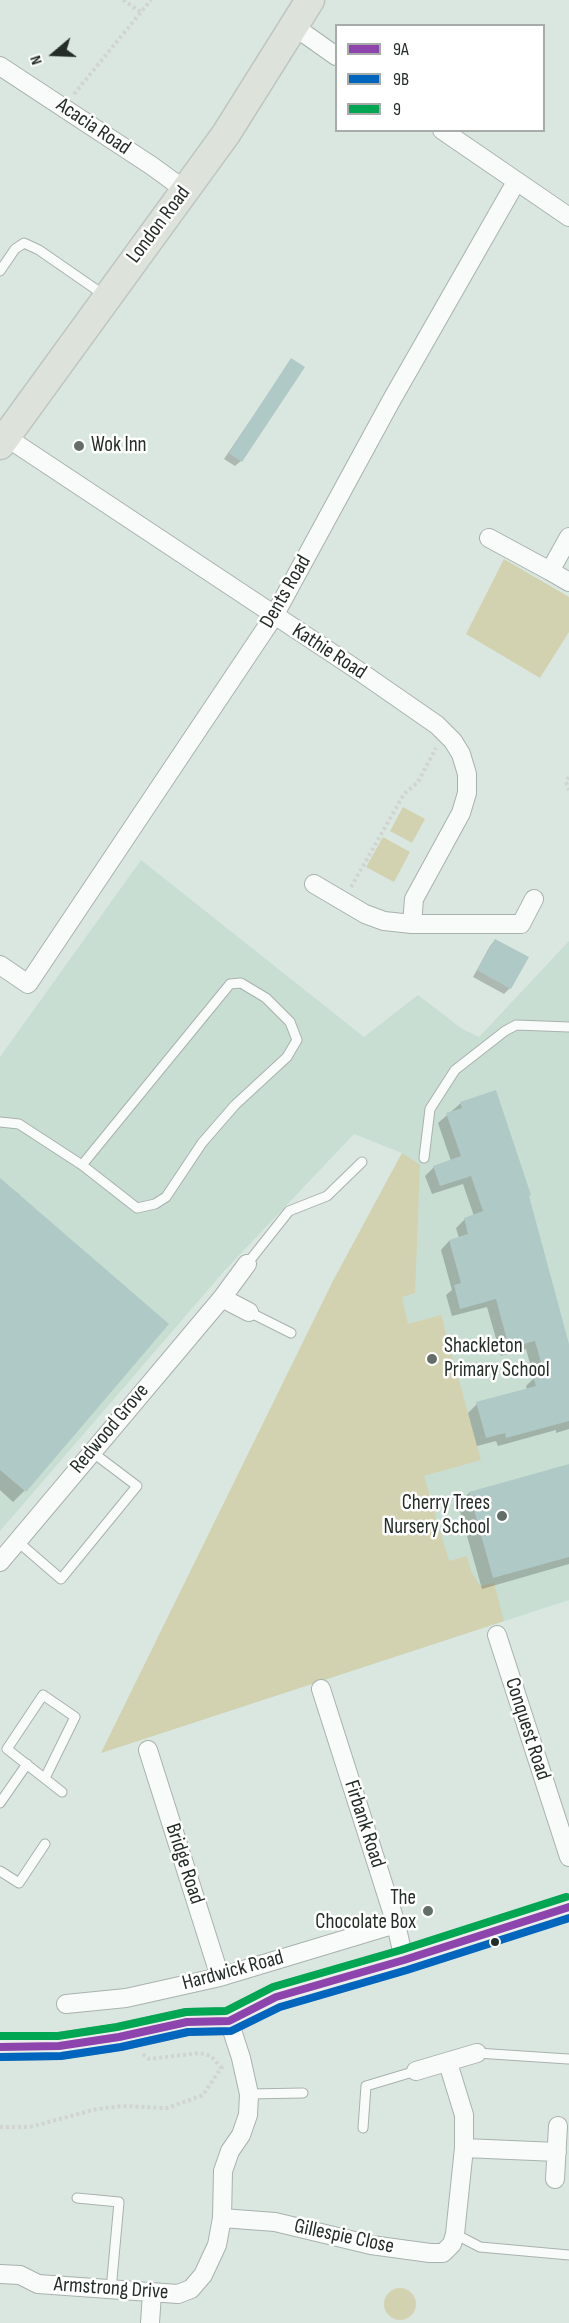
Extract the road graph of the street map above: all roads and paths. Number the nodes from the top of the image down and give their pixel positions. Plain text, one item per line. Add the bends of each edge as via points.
1 (123, 0) edge
2 (151, 0) edge
3 (310, 0) edge
4 (142, 13) junction
5 (295, 27) junction
6 (335, 55) edge
7 (0, 66) edge
8 (63, 106) junction
9 (445, 132) edge
10 (516, 182) junction
11 (185, 190) junction
12 (569, 217) edge
13 (0, 271) edge
14 (106, 296) junction
15 (3, 441) edge
16 (569, 537) edge
17 (489, 538) dead end
18 (550, 571) junction
19 (569, 582) edge
20 (274, 616) junction
21 (444, 732) junction
22 (569, 777) edge
23 (569, 790) edge
24 (314, 884) dead end
25 (534, 899) dead end
26 (343, 901) junction
27 (412, 924) junction
28 (0, 965) edge
29 (569, 1028) edge
30 (0, 1122) edge
31 (424, 1158) dead end
32 (362, 1162) dead end
33 (82, 1164) junction
34 (247, 1264) joint
35 (222, 1298) junction
36 (249, 1312) joint
37 (291, 1332) dead end
38 (92, 1452) junction
39 (17, 1541) junction
40 (0, 1562) edge
41 (497, 1635) dead end
42 (321, 1689) dead end
43 (148, 1750) dead end
44 (27, 1764) junction
45 (45, 1778) junction
46 (62, 1792) dead end
47 (0, 1803) edge
48 (45, 1845) dead end
49 (569, 1857) edge
50 (0, 1871) edge
51 (569, 1907) edge
52 (396, 1924) junction
53 (404, 1960) junction
54 (220, 1977) junction
55 (66, 2004) dead end
56 (228, 2021) junction
57 (119, 2037) junction
58 (0, 2047) edge
59 (477, 2053) joint
60 (241, 2058) junction
61 (568, 2059) edge
62 (448, 2063) junction
63 (221, 2068) junction
64 (416, 2071) joint
65 (303, 2093) dead end
66 (249, 2094) junction
67 (558, 2126) dead end
68 (0, 2127) edge
69 (363, 2128) dead end
70 (464, 2148) junction
71 (556, 2152) junction
72 (555, 2179) dead end
73 (77, 2198) dead end
74 (222, 2218) junction
75 (455, 2234) junction
76 (569, 2255) edge
77 (0, 2274) edge
78 (111, 2290) junction
79 (152, 2293) junction
80 (150, 2323) edge

1 - 4 path
2 - 4 path
3 - 5 main road, London Road
4 - 8 path
5 - 6 street
5 - 11 main road, London Road
7 - 8 street, Acacia Road
8 - 11 street, Acacia Road
9 - 10 street
10 - 12 street
10 - 20 street, Dents Road via 391,400
11 - 14 main road, London Road
13 - 14 lane via 24,243
14 - 15 main road, London Road
15 - 20 street, Kathie Road
16 - 18 street
17 - 18 street
18 - 19 street
20 - 21 street, Kathie Road
20 - 28 street, Dents Road via 28,984
21 - 26 path via 418,782 404,794
21 - 27 street, Kathie Road via 461,754 467,793 414,898
22 - 23 path
24 - 26 street
25 - 27 street via 521,924
26 - 27 street via 384,921
29 - 31 lane via 516,1025 455,1070 430,1109
30 - 33 lane via 19,1124
32 - 34 lane via 327,1196 289,1211
33 - 33 lane via 137,1208 166,1197 202,1143 235,1105 287,1057 297,1040 290,1022 266,998 241,983 230,984
34 - 35 street, Redwood Grove
35 - 36 street
35 - 38 street, Redwood Grove
36 - 37 lane
38 - 39 street, Redwood Grove
38 - 39 lane via 137,1486 61,1579
39 - 40 street, Redwood Grove
41 - 49 street, Conquest Road
42 - 52 street, Firbank Road
43 - 54 street, Bridge Road
44 - 45 lane
44 - 45 lane via 7,1749 43,1695 75,1717
44 - 47 lane
45 - 46 lane
48 - 50 lane via 19,1883
51 - 53 street
52 - 53 street, Firbank Road
52 - 54 street, Hardwick Road
53 - 56 street via 276,1997
54 - 55 street, Hardwick Road via 126,1998
56 - 57 street via 188,2022
56 - 60 street, Armstrong Drive
57 - 58 street via 59,2046
57 - 63 path via 149,2059 200,2053 211,2056
59 - 61 lane
59 - 62 street
60 - 63 path
60 - 66 street, Armstrong Drive
62 - 64 street
62 - 70 street via 464,2115
63 - 68 path via 203,2095 167,2108 122,2106 30,2127
64 - 69 lane via 366,2086
65 - 66 lane
66 - 74 street, Armstrong Drive via 248,2115 223,2171
67 - 71 street
70 - 71 street
70 - 75 street
71 - 72 street
73 - 78 lane via 119,2202
74 - 75 street, Gillespie Close via 275,2222 370,2245 430,2253 443,2253
74 - 79 street, Armstrong Drive via 217,2246 203,2275 191,2289 178,2294
75 - 76 lane via 480,2247
77 - 78 street, Armstrong Drive via 20,2275 38,2284
78 - 79 street, Armstrong Drive
79 - 80 street

